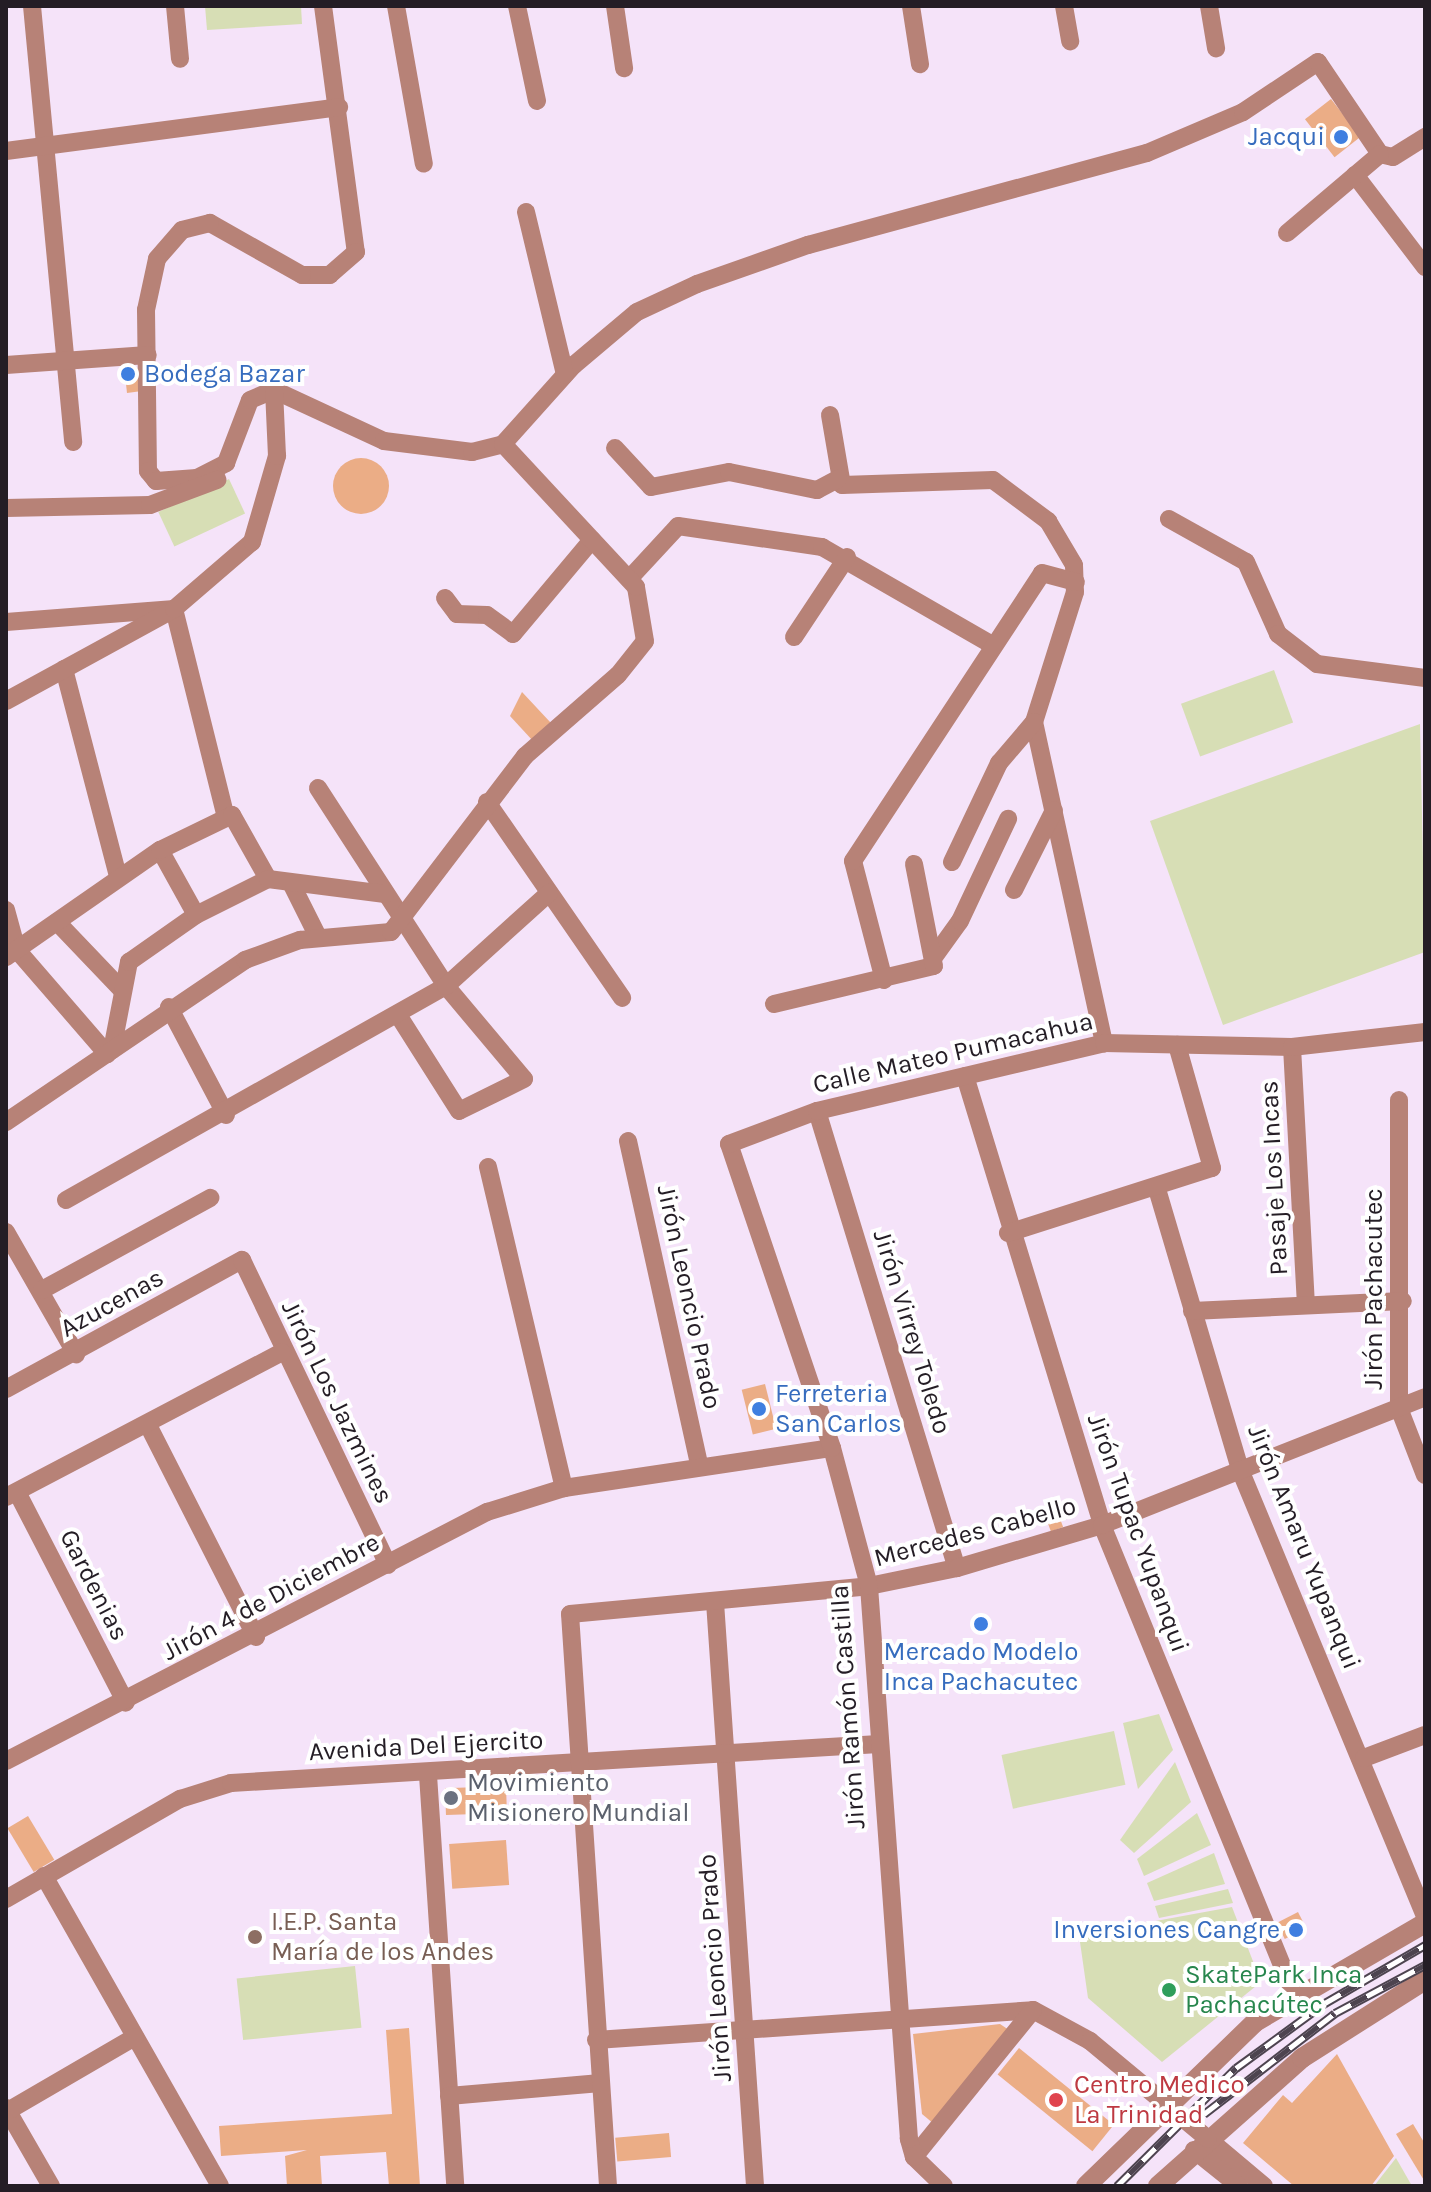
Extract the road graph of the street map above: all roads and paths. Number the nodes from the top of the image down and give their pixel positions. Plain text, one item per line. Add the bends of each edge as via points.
1 (32, 6) edge
2 (175, 6) edge
3 (323, 6) edge
4 (396, 6) edge
5 (517, 6) edge
6 (615, 6) edge
7 (911, 6) edge
8 (1064, 6) edge
9 (1209, 6) edge
10 (1070, 41) dead end
11 (1216, 48) dead end
12 (180, 59) dead end
13 (920, 64) dead end
14 (624, 68) dead end
15 (537, 101) dead end
16 (339, 107) junction
17 (1425, 137) edge
18 (45, 148) junction
19 (6, 151) edge
20 (1380, 154) junction
21 (424, 164) dead end
22 (1355, 175) junction
23 (526, 212) dead end
24 (1287, 233) dead end
25 (1425, 267) edge
26 (148, 355) junction
27 (60, 360) junction
28 (6, 365) edge
29 (565, 374) junction
30 (274, 390) junction
31 (830, 415) dead end
32 (73, 442) dead end
33 (503, 444) junction
34 (615, 448) dead end
35 (226, 463) junction
36 (838, 479) junction
37 (6, 508) edge
38 (1169, 519) dead end
39 (592, 540) junction
40 (847, 557) junction
41 (629, 579) junction
42 (1076, 582) junction
43 (445, 598) dead end
44 (174, 609) junction
45 (6, 622) edge
46 (794, 637) dead end
47 (991, 644) junction
48 (64, 669) junction
49 (1425, 678) edge
50 (6, 701) edge
51 (1034, 722) junction
52 (318, 788) dead end
53 (487, 802) junction
54 (1054, 810) junction
55 (226, 818) junction
56 (1008, 819) dead end
57 (160, 850) junction
58 (952, 862) dead end
59 (914, 864) dead end
60 (118, 877) junction
61 (268, 879) junction
62 (291, 883) junction
63 (1014, 890) dead end
64 (549, 893) junction
65 (385, 894) junction
66 (6, 910) edge
67 (196, 915) junction
68 (402, 918) junction
69 (57, 922) junction
70 (318, 937) junction
71 (11, 953) edge
72 (934, 957) junction
73 (884, 980) junction
74 (446, 986) junction
75 (122, 990) junction
76 (622, 998) dead end
77 (774, 1004) dead end
78 (169, 1007) junction
79 (398, 1015) junction
80 (1425, 1032) edge
81 (1104, 1043) junction
82 (1177, 1045) junction
83 (1292, 1047) junction
84 (109, 1052) junction
85 (965, 1076) junction
86 (1399, 1100) dead end
87 (817, 1111) junction
88 (226, 1115) junction
89 (6, 1122) edge
90 (735, 1138) joint
91 (628, 1141) dead end
92 (488, 1167) dead end
93 (1157, 1189) junction
94 (210, 1198) dead end
95 (66, 1200) dead end
96 (6, 1232) edge
97 (1008, 1233) junction
98 (242, 1260) joint
99 (42, 1290) junction
100 (1403, 1301) junction
101 (1306, 1305) junction
102 (1192, 1311) junction
103 (282, 1352) junction
104 (76, 1354) junction
105 (6, 1389) edge
106 (1425, 1397) edge
107 (1399, 1408) junction
108 (148, 1425) junction
109 (832, 1448) junction
110 (699, 1463) junction
111 (1241, 1472) junction
112 (1425, 1475) edge
113 (564, 1488) junction
114 (11, 1495) edge
115 (1102, 1525) junction
116 (388, 1565) junction
117 (957, 1568) junction
118 (869, 1586) junction
119 (715, 1602) junction
120 (256, 1637) junction
121 (126, 1703) junction
122 (1425, 1735) edge
123 (879, 1744) junction
124 (725, 1751) junction
125 (1364, 1758) junction
126 (6, 1761) edge
127 (575, 1763) junction
128 (428, 1775) junction
129 (44, 1876) junction
130 (6, 1899) edge
131 (1425, 1917) edge
132 (1425, 1923) edge
133 (1425, 1980) edge
134 (1295, 1997) junction
135 (1033, 2010) junction
136 (895, 2023) junction
137 (747, 2027) junction
138 (135, 2037) junction
139 (596, 2040) junction
140 (600, 2083) junction
141 (449, 2096) junction
142 (6, 2110) edge
143 (1201, 2145) junction
144 (914, 2157) junction
145 (51, 2186) edge
146 (220, 2186) edge
147 (455, 2186) edge
148 (608, 2186) edge
149 (755, 2186) edge
150 (944, 2186) edge
151 (1086, 2186) edge
152 (1158, 2186) edge
153 (1239, 2186) edge
154 (1264, 2186) edge

1 - 18 street
2 - 12 street
3 - 16 street
4 - 21 street
5 - 15 street
6 - 14 street
7 - 13 street
8 - 10 street
9 - 11 street
16 - 18 street
16 - 26 street via 356,252 330,275 302,275 210,223 182,230 157,259 146,310
17 - 20 street via 1393,157
18 - 19 street
18 - 27 street
20 - 22 street
20 - 29 street via 1318,62 1243,112 1147,153 808,245 697,284 637,312
22 - 24 street
22 - 25 street
23 - 29 street
26 - 27 street
26 - 35 street via 148,471 156,481 173,482
27 - 28 street
27 - 32 street
29 - 33 street
30 - 33 street via 384,441 472,452
30 - 35 street via 250,400
30 - 44 street via 277,456 252,542
31 - 36 street
33 - 39 street
34 - 36 street via 651,487 729,472 817,490
35 - 37 street via 216,482 150,505
36 - 42 street via 850,488 993,480 1048,521
38 - 49 street via 1246,562 1278,634 1317,664
39 - 41 street
39 - 43 street via 507,636 487,615 457,614
40 - 41 street via 678,526
40 - 46 street
40 - 47 street
41 - 53 street via 645,610 645,641
42 - 47 street via 1042,573
42 - 51 street
44 - 45 street
44 - 48 street
44 - 55 street
47 - 73 street via 853,861
48 - 50 street
48 - 60 street
51 - 54 street
51 - 58 street via 992,775
52 - 65 street
53 - 64 street
53 - 68 street
54 - 63 street
54 - 81 street
55 - 57 street
55 - 61 street via 241,820
56 - 72 street via 960,921
57 - 60 street
57 - 67 street
59 - 72 street
60 - 69 street
61 - 62 street
61 - 67 street
62 - 65 street
62 - 70 street
64 - 74 street
64 - 76 street
65 - 68 street
66 - 71 street
67 - 75 street via 132,957
68 - 70 street via 383,937
68 - 74 street
69 - 71 street
69 - 75 street
70 - 78 street via 245,960
71 - 84 street
72 - 73 street via 932,968
73 - 77 street
74 - 79 street
74 - 79 street via 524,1079 459,1111
75 - 84 street
78 - 84 street
78 - 88 street
79 - 88 street
80 - 83 street, Calle Mateo Pumacahua
81 - 82 street, Calle Mateo Pumacahua
81 - 85 street, Calle Mateo Pumacahua
82 - 83 street, Calle Mateo Pumacahua
82 - 93 street via 1212,1168
83 - 101 street, Pasaje Los Incas
84 - 89 street
85 - 87 street, Calle Mateo Pumacahua
85 - 97 street, Jirón Tupac Yupanqui
86 - 100 street, Jirón Pachacutec
87 - 90 street, Calle Mateo Pumacahua
87 - 117 street, Jirón Virrey Toledo
88 - 95 street
90 - 109 street, Jirón Ramón Castilla via 730,1154
91 - 110 street, Jirón Leoncio Prado
92 - 113 street
93 - 97 street
93 - 102 street, Jirón Amaru Yupanqui
94 - 99 street
96 - 99 street
97 - 115 street, Jirón Tupac Yupanqui
98 - 103 street, Jirón Los Jazmines
98 - 104 street, Azucenas
99 - 104 street
100 - 101 street
100 - 107 street, Jirón Pachacutec
101 - 102 street
102 - 111 street, Jirón Amaru Yupanqui
103 - 108 street
103 - 116 street, Jirón Los Jazmines
104 - 105 street, Azucenas
106 - 107 street, Mercedes Cabello
107 - 111 street, Mercedes Cabello
107 - 112 street, Jirón Pachacutec
108 - 114 street
108 - 120 street
109 - 110 street, Jirón 4 de Diciembre
109 - 118 street, Jirón Ramón Castilla
110 - 113 street, Jirón 4 de Diciembre
111 - 115 street, Mercedes Cabello
111 - 125 street, Jirón Amaru Yupanqui
113 - 116 street, Jirón 4 de Diciembre via 487,1512
114 - 121 street, Gardenias
115 - 117 street, Mercedes Cabello
115 - 134 street, Jirón Tupac Yupanqui
116 - 120 street, Jirón 4 de Diciembre
117 - 118 street, Mercedes Cabello
118 - 119 street, Mercedes Cabello
118 - 123 street, Jirón Ramón Castilla
119 - 124 street, Jirón Leoncio Prado
119 - 127 street, Mercedes Cabello via 578,1611 567,1621
120 - 121 street, Jirón 4 de Diciembre
121 - 126 street, Jirón 4 de Diciembre
122 - 125 street
123 - 124 street, Avenida Del Ejercito
123 - 136 street, Jirón Ramón Castilla
124 - 127 street, Avenida Del Ejercito
124 - 137 street, Jirón Leoncio Prado
125 - 131 street, Jirón Amaru Yupanqui
127 - 128 street, Avenida Del Ejercito
127 - 139 street
128 - 129 street, Avenida Del Ejercito via 205,1789
128 - 141 street
129 - 130 street, Avenida Del Ejercito
129 - 138 street
132 - 134 street
133 - 143 street via 1302,2058
134 - 151 street via 1210,2058
135 - 136 street
135 - 143 street, bridge via 1090,2041
135 - 144 street
136 - 137 street
136 - 144 street, Jirón Ramón Castilla
137 - 139 street
137 - 149 street, Jirón Leoncio Prado
138 - 142 street
138 - 146 street
139 - 140 street
140 - 141 street
140 - 148 street
141 - 147 street
142 - 145 street
143 - 152 street
143 - 153 street
143 - 154 street
144 - 150 street

